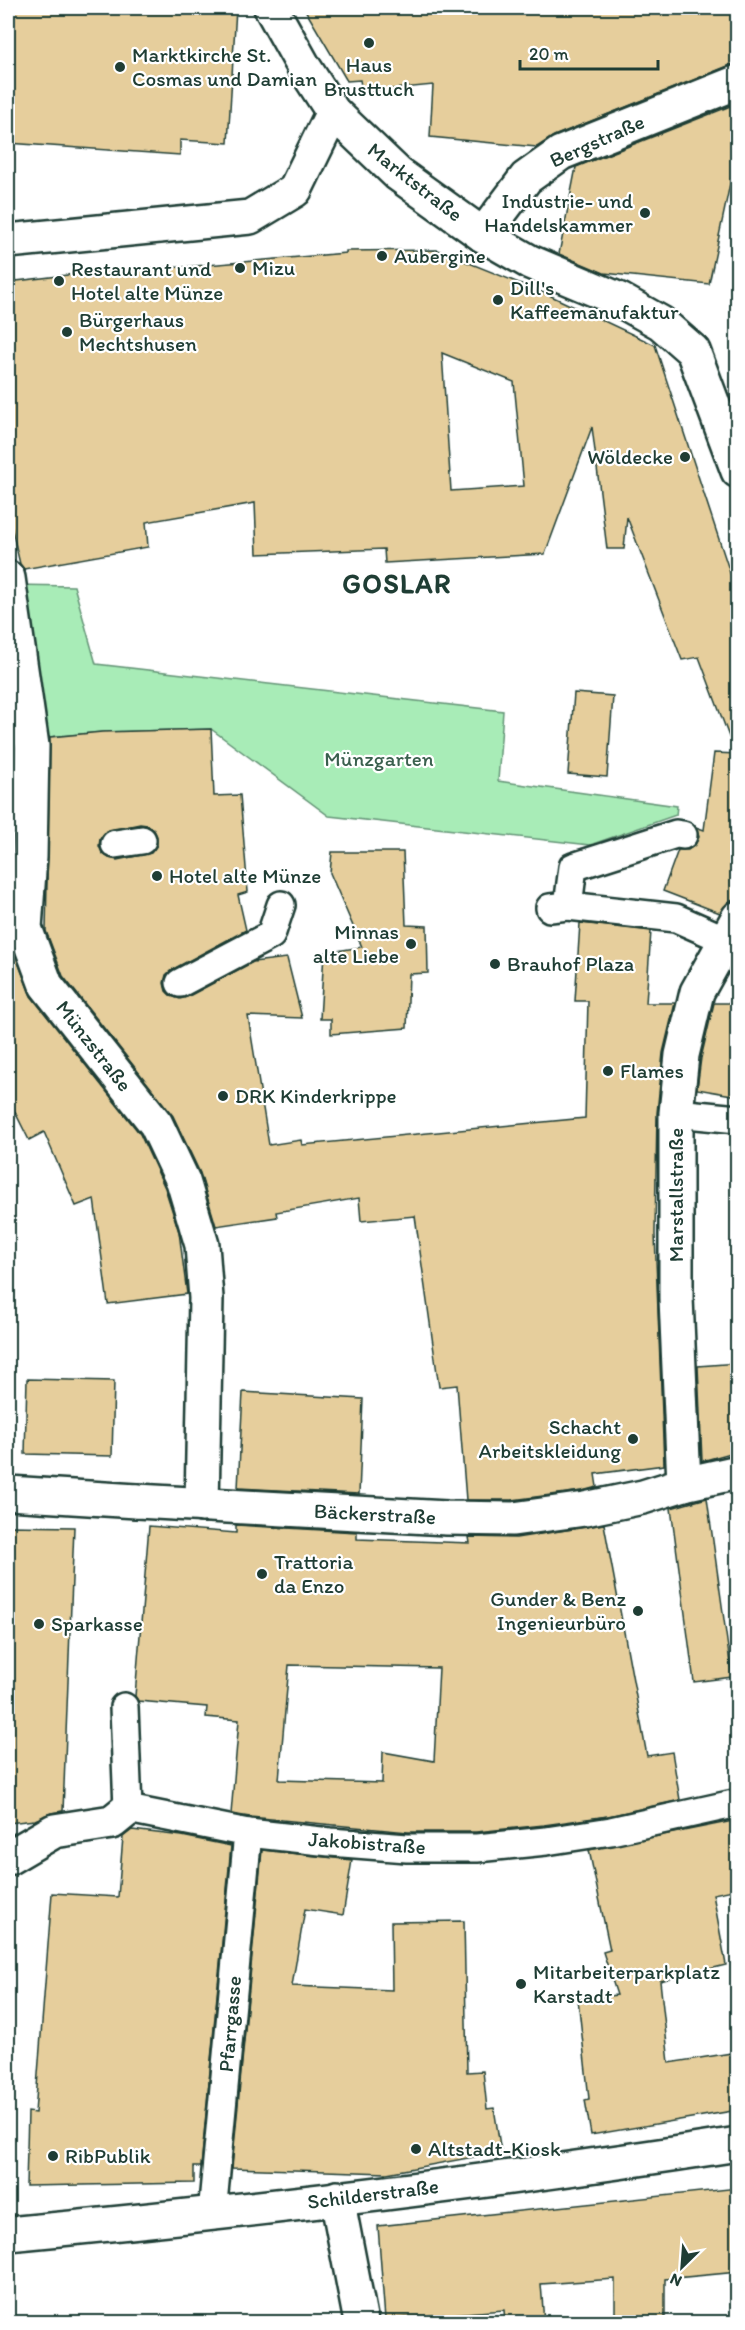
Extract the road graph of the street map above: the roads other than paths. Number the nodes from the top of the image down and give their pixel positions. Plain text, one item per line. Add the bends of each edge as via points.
1 (272, 8) edge
2 (738, 82) edge
3 (333, 112) junction
4 (483, 235) junction
5 (8, 241) edge
6 (738, 471) edge
7 (9, 593) edge
8 (683, 836) dead end
9 (142, 840) dead end
10 (115, 844) dead end
11 (281, 905) dead end
12 (732, 929) edge
13 (180, 983) dead end
14 (676, 1113) junction
15 (738, 1119) edge
16 (738, 1472) edge
17 (684, 1484) junction
18 (8, 1493) edge
19 (202, 1505) junction
20 (124, 1707) dead end
21 (738, 1803) edge
22 (128, 1809) junction
23 (248, 1833) junction
24 (8, 1858) edge
25 (738, 2144) edge
26 (336, 2198) junction
27 (212, 2214) junction
28 (8, 2234) edge
29 (361, 2322) edge

1 - 3 street, Marktstraße
2 - 4 street, Bergstraße via 561,153 526,178
3 - 4 street, Marktstraße via 398,174
3 - 5 street via 294,190 250,217
4 - 6 street, Marktstraße via 530,262 651,317 693,351
7 - 19 street, Münzstraße via 32,746 39,855 26,928 46,985 99,1038 156,1124 183,1181 202,1245 206,1298
8 - 12 lane via 676,834 573,867 559,907 676,918
9 - 10 lane
11 - 13 lane via 271,935
12 - 14 street, Marstallstraße via 697,992 682,1055
14 - 15 lane
14 - 17 street, Marstallstraße via 676,1298
16 - 17 street, Bäckerstraße
17 - 19 street, Bäckerstraße via 585,1509 513,1519
18 - 19 street, Bäckerstraße
20 - 22 lane
21 - 23 lane, Jakobistraße via 611,1831 477,1848 407,1848
22 - 23 lane, Jakobistraße
22 - 24 street via 112,1822 54,1831
23 - 27 lane, Pfarrgasse
25 - 26 street, Schilderstraße
26 - 27 street, Schilderstraße
26 - 29 street
27 - 28 street, Schilderstraße

